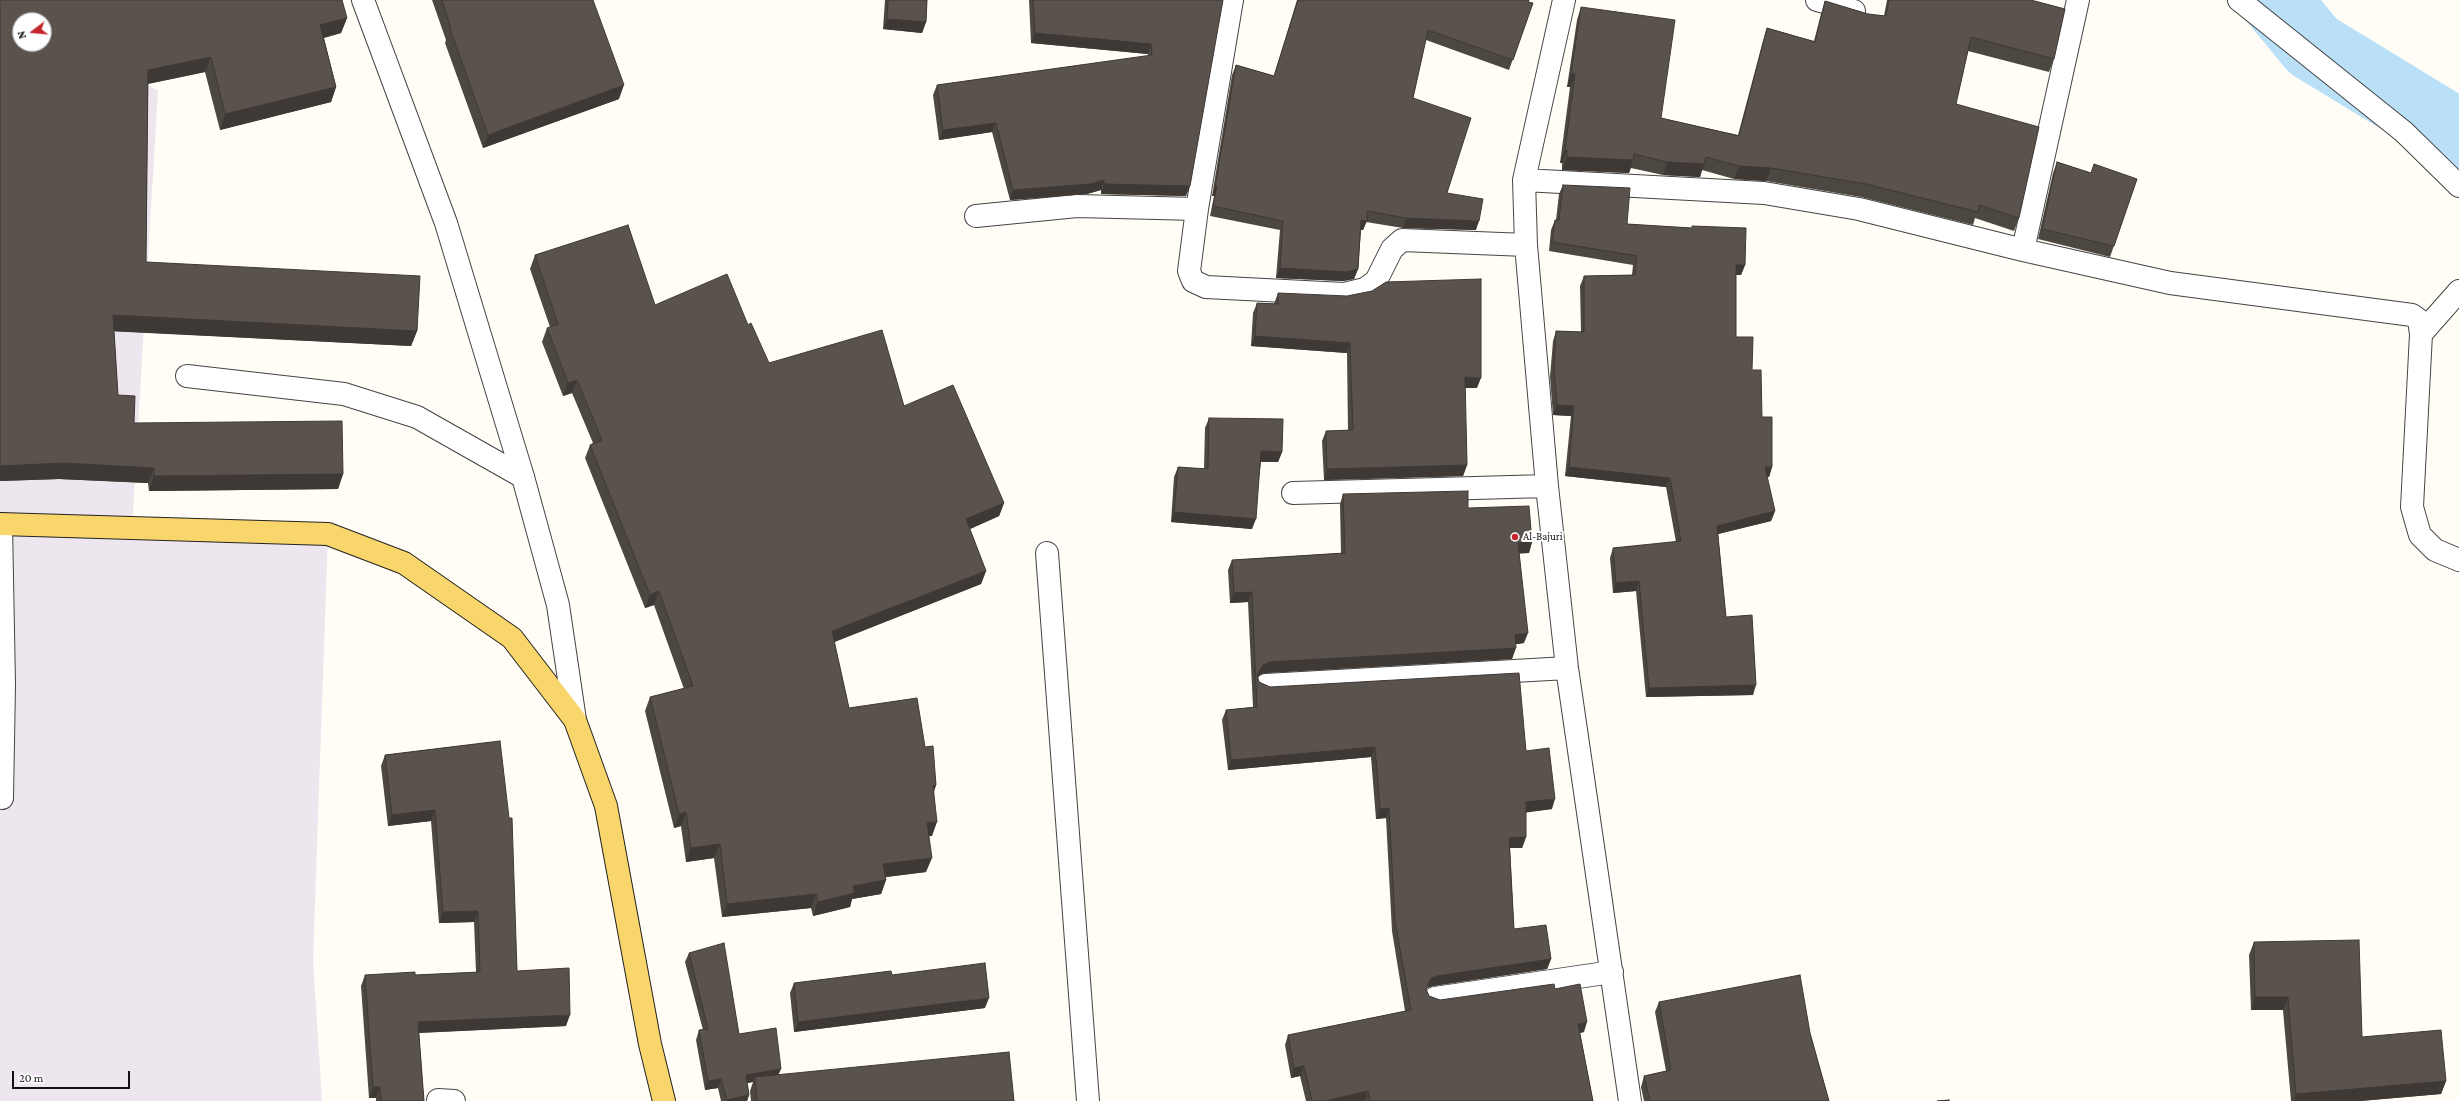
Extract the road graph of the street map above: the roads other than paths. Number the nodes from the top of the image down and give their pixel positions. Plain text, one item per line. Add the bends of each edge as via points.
1 (364, 0) edge
2 (1232, 0) edge
3 (1564, 0) edge
4 (1817, 0) edge
5 (2078, 0) edge
6 (2239, 0) edge
7 (1867, 15) edge
8 (1524, 180) junction
9 (2459, 186) edge
10 (1197, 209) junction
11 (976, 216) dead end
12 (1526, 245) junction
13 (2023, 250) junction
14 (2459, 291) edge
15 (2421, 334) junction
16 (187, 376) dead end
17 (524, 477) junction
18 (1547, 486) junction
19 (1293, 494) dead end
20 (1, 524) edge
21 (1047, 553) dead end
22 (2459, 560) edge
23 (1567, 668) junction
24 (1266, 685) edge
25 (575, 720) junction
26 (2, 798) dead end
27 (1612, 972) junction
28 (1435, 998) edge
29 (664, 1101) edge
30 (1088, 1101) edge
31 (1630, 1101) edge

1 - 17 street via 446,223
2 - 10 street
3 - 8 street
4 - 7 street
5 - 13 street
6 - 9 street via 2404,132
8 - 12 street
8 - 13 street via 1764,193 1859,209
10 - 11 street via 1077,206
10 - 12 street via 1189,271 1193,281 1206,287 1344,294 1365,289 1376,282 1392,249 1402,240
12 - 18 street
13 - 15 street via 2170,283 2412,315 2418,320
14 - 15 street
15 - 22 street via 2412,507 2420,535 2436,550
16 - 17 street via 344,394 417,416
17 - 25 street via 558,605
18 - 19 street
18 - 23 street
20 - 25 main road via 328,534 404,563 512,638
20 - 26 street via 4,684
21 - 30 street
23 - 24 street
23 - 27 street
25 - 29 main road via 606,806 650,1044
27 - 28 street
27 - 31 street

